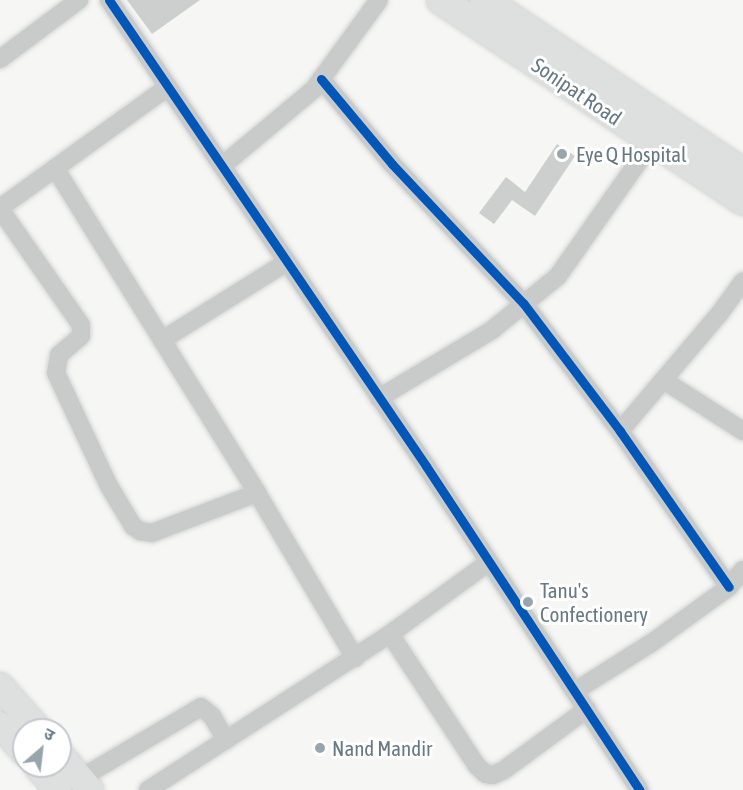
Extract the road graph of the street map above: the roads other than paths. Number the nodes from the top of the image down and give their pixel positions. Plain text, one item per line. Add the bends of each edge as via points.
1 (79, 0) edge
2 (109, 0) edge
3 (379, 0) edge
4 (441, 0) edge
5 (484, 0) edge
6 (0, 59) edge
7 (321, 79) junction
8 (168, 87) junction
9 (653, 141) junction
10 (222, 166) junction
11 (56, 168) junction
12 (743, 173) edge
13 (743, 201) edge
14 (0, 208) edge
15 (287, 262) junction
16 (743, 281) edge
17 (524, 304) junction
18 (162, 340) junction
19 (663, 380) junction
20 (379, 398) junction
21 (620, 431) junction
22 (743, 431) edge
23 (257, 493) junction
24 (489, 562) junction
25 (743, 570) edge
26 (729, 587) junction
27 (390, 634) junction
28 (355, 658) junction
29 (0, 686) edge
30 (575, 691) junction
31 (587, 709) junction
32 (28, 718) edge
33 (0, 725) edge
34 (12, 738) edge
35 (226, 740) junction
36 (72, 768) edge
37 (48, 778) edge
38 (86, 784) edge
39 (58, 790) edge
40 (148, 790) edge
41 (640, 790) edge

1 - 6 street
2 - 8 street
3 - 7 street
4 - 9 main road, Sonipat Road
5 - 12 main road, Sonipat Road
7 - 10 street
7 - 17 street via 392,164
8 - 10 street
8 - 11 street
9 - 13 main road, Sonipat Road
9 - 17 street via 558,276
10 - 15 street
11 - 14 street
11 - 18 street
14 - 23 street via 81,325 81,336 59,355 56,373 109,486 133,526 152,533
15 - 18 street
15 - 20 street
16 - 19 street
17 - 20 street via 492,330
17 - 21 street
18 - 23 street
19 - 21 street
19 - 22 street
20 - 24 street
21 - 26 street
23 - 28 street
24 - 27 street
24 - 30 street
25 - 26 street
26 - 30 street via 650,644
27 - 28 street
27 - 31 street via 486,774 504,770
28 - 35 street
29 - 32 main road
30 - 31 street
31 - 41 street
33 - 34 main road
35 - 38 street via 212,716 201,707
35 - 40 street
36 - 38 main road
37 - 39 main road

